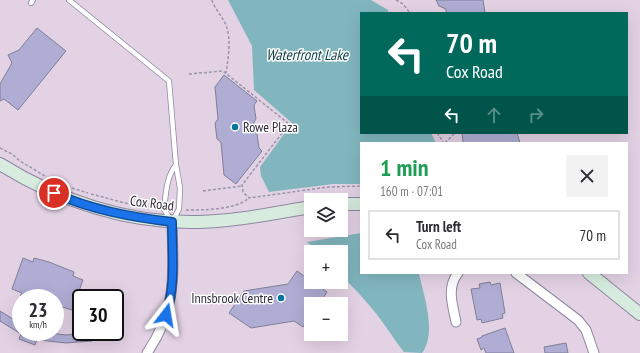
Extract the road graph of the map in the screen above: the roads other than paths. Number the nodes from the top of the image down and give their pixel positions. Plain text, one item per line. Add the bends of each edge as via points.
1 (69, 0) edge
2 (0, 164) edge
3 (176, 165) junction
4 (348, 204) edge
5 (360, 204) edge
6 (304, 208) edge
7 (172, 222) junction
8 (457, 274) edge
9 (517, 274) edge
10 (590, 274) edge
11 (640, 314) edge
12 (456, 322) dead end
13 (147, 353) edge
14 (594, 353) edge

1 - 3 lane via 169,81
2 - 7 main road, Cox Road via 40,187 74,201 122,215
3 - 7 lane via 180,188 179,209
3 - 7 lane via 171,171 164,209
4 - 5 main road
6 - 7 main road, Cox Road via 234,220
7 - 13 street via 173,279 170,304 163,327
8 - 12 street via 453,281 451,294
9 - 14 street via 578,320 586,330
10 - 11 main road

